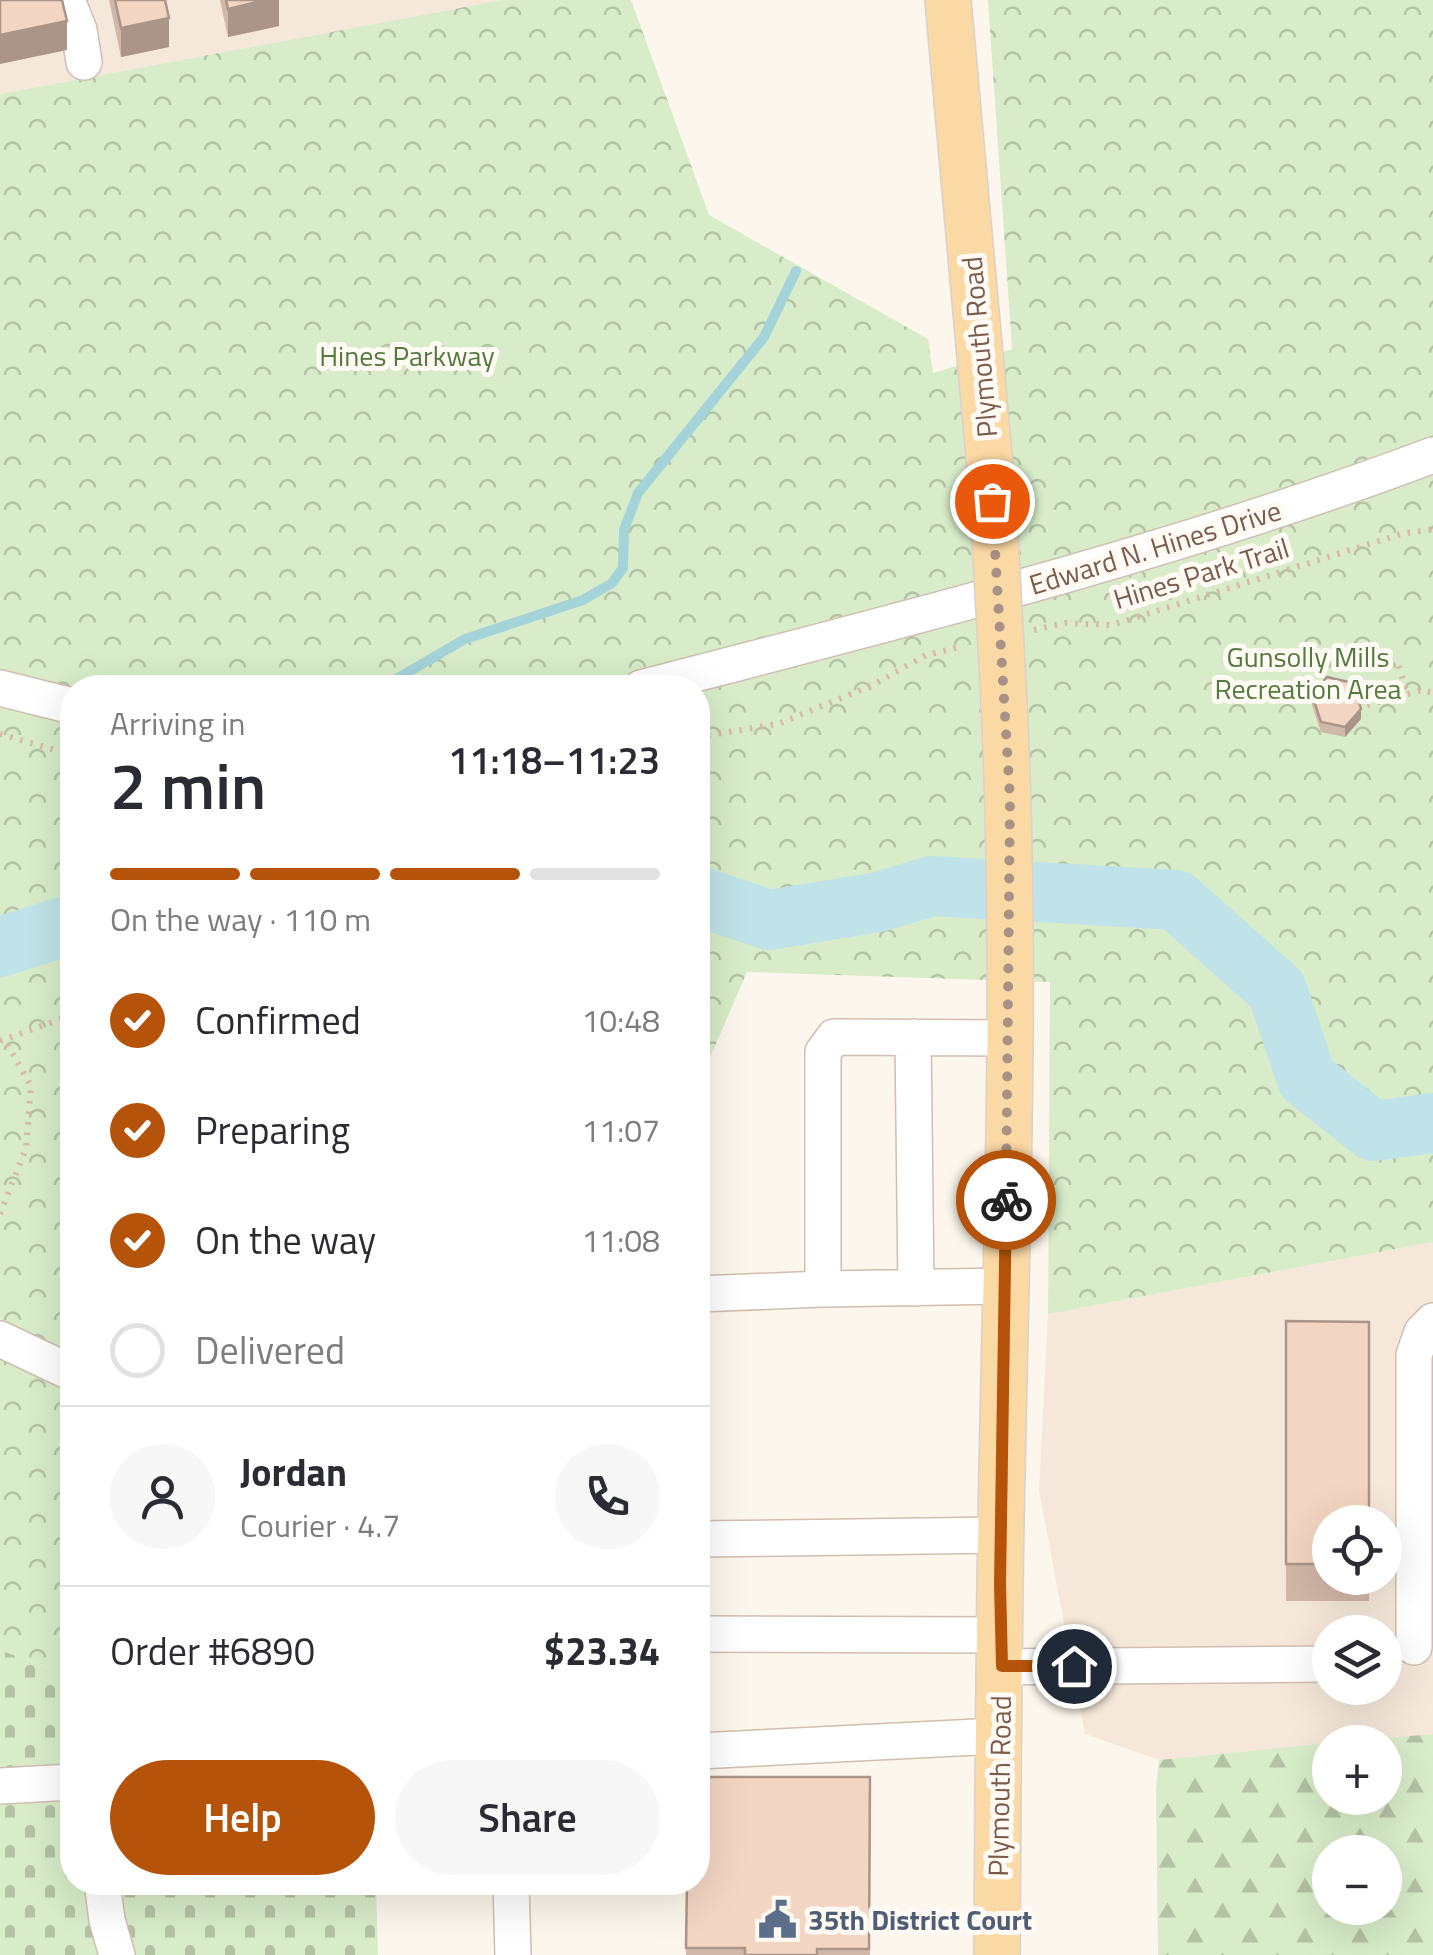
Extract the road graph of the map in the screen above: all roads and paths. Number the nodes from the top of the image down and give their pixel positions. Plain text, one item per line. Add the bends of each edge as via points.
1 (67, 0) edge
2 (948, 0) edge
3 (84, 62) dead end
4 (1433, 455) edge
5 (1433, 529) edge
6 (1030, 631) dead end
7 (978, 643) dead end
8 (1399, 666) dead end
9 (690, 675) edge
10 (0, 688) edge
11 (1433, 693) edge
12 (1408, 694) junction
13 (60, 703) edge
14 (1357, 708) edge
15 (0, 734) edge
16 (710, 735) edge
17 (60, 752) edge
18 (60, 1019) edge
19 (1009, 1021) junction
20 (913, 1038) junction
21 (2, 1040) edge
22 (0, 1214) edge
23 (1005, 1286) junction
24 (916, 1288) junction
25 (822, 1289) junction
26 (710, 1294) edge
27 (1433, 1322) edge
28 (0, 1339) edge
29 (60, 1367) edge
30 (1000, 1535) junction
31 (710, 1539) edge
32 (710, 1635) edge
33 (1001, 1651) junction
34 (1410, 1651) edge
35 (1312, 1663) edge
36 (997, 1736) junction
37 (839, 1744) junction
38 (710, 1756) edge
39 (840, 1779) edge
40 (60, 1783) edge
41 (0, 1786) edge
42 (104, 1895) edge
43 (511, 1895) edge
44 (117, 1955) edge
45 (513, 1955) edge
46 (997, 1955) edge

1 - 3 street
2 - 19 main road, Plymouth Road, bridge via 992,501 1010,798
4 - 9 street, Edward N. Hines Drive via 1062,578
5 - 6 path, Hines Park Trail via 1112,625 1065,623
7 - 16 path via 926,655 778,724
8 - 12 path
10 - 13 street
11 - 12 path
12 - 14 path
15 - 17 path
18 - 21 path
19 - 20 street
19 - 23 main road, Plymouth Road
20 - 24 street
20 - 25 street via 834,1037 823,1052
21 - 22 path via 31,1086 26,1148
23 - 24 street
23 - 30 main road, Plymouth Road
24 - 25 street
25 - 26 street
27 - 34 street via 1414,1356
28 - 29 street
30 - 31 street
30 - 33 main road, Plymouth Road
32 - 33 street
33 - 35 street
33 - 36 main road, Plymouth Road
36 - 37 street
36 - 46 main road, Plymouth Road
37 - 38 street via 734,1765
37 - 39 street
40 - 41 street
42 - 44 street
43 - 45 street

